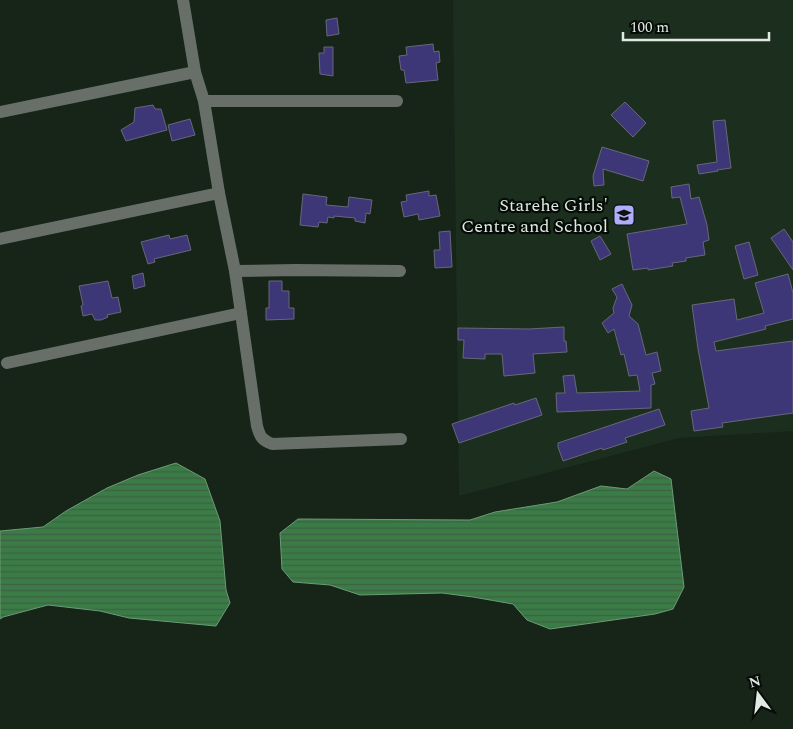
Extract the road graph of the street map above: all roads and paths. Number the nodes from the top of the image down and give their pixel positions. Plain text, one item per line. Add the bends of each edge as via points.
1 (183, 0) edge
2 (195, 72) junction
3 (397, 101) dead end
4 (204, 102) junction
5 (0, 112) edge
6 (218, 192) junction
7 (0, 239) edge
8 (235, 270) junction
9 (400, 271) dead end
10 (241, 314) junction
11 (7, 363) dead end
12 (401, 439) dead end

1 - 2 street
2 - 4 street
2 - 5 street
3 - 4 street
4 - 6 street
6 - 7 street
6 - 8 street
8 - 9 street
8 - 10 street
10 - 11 street
10 - 12 street via 257,426 264,441 286,444

